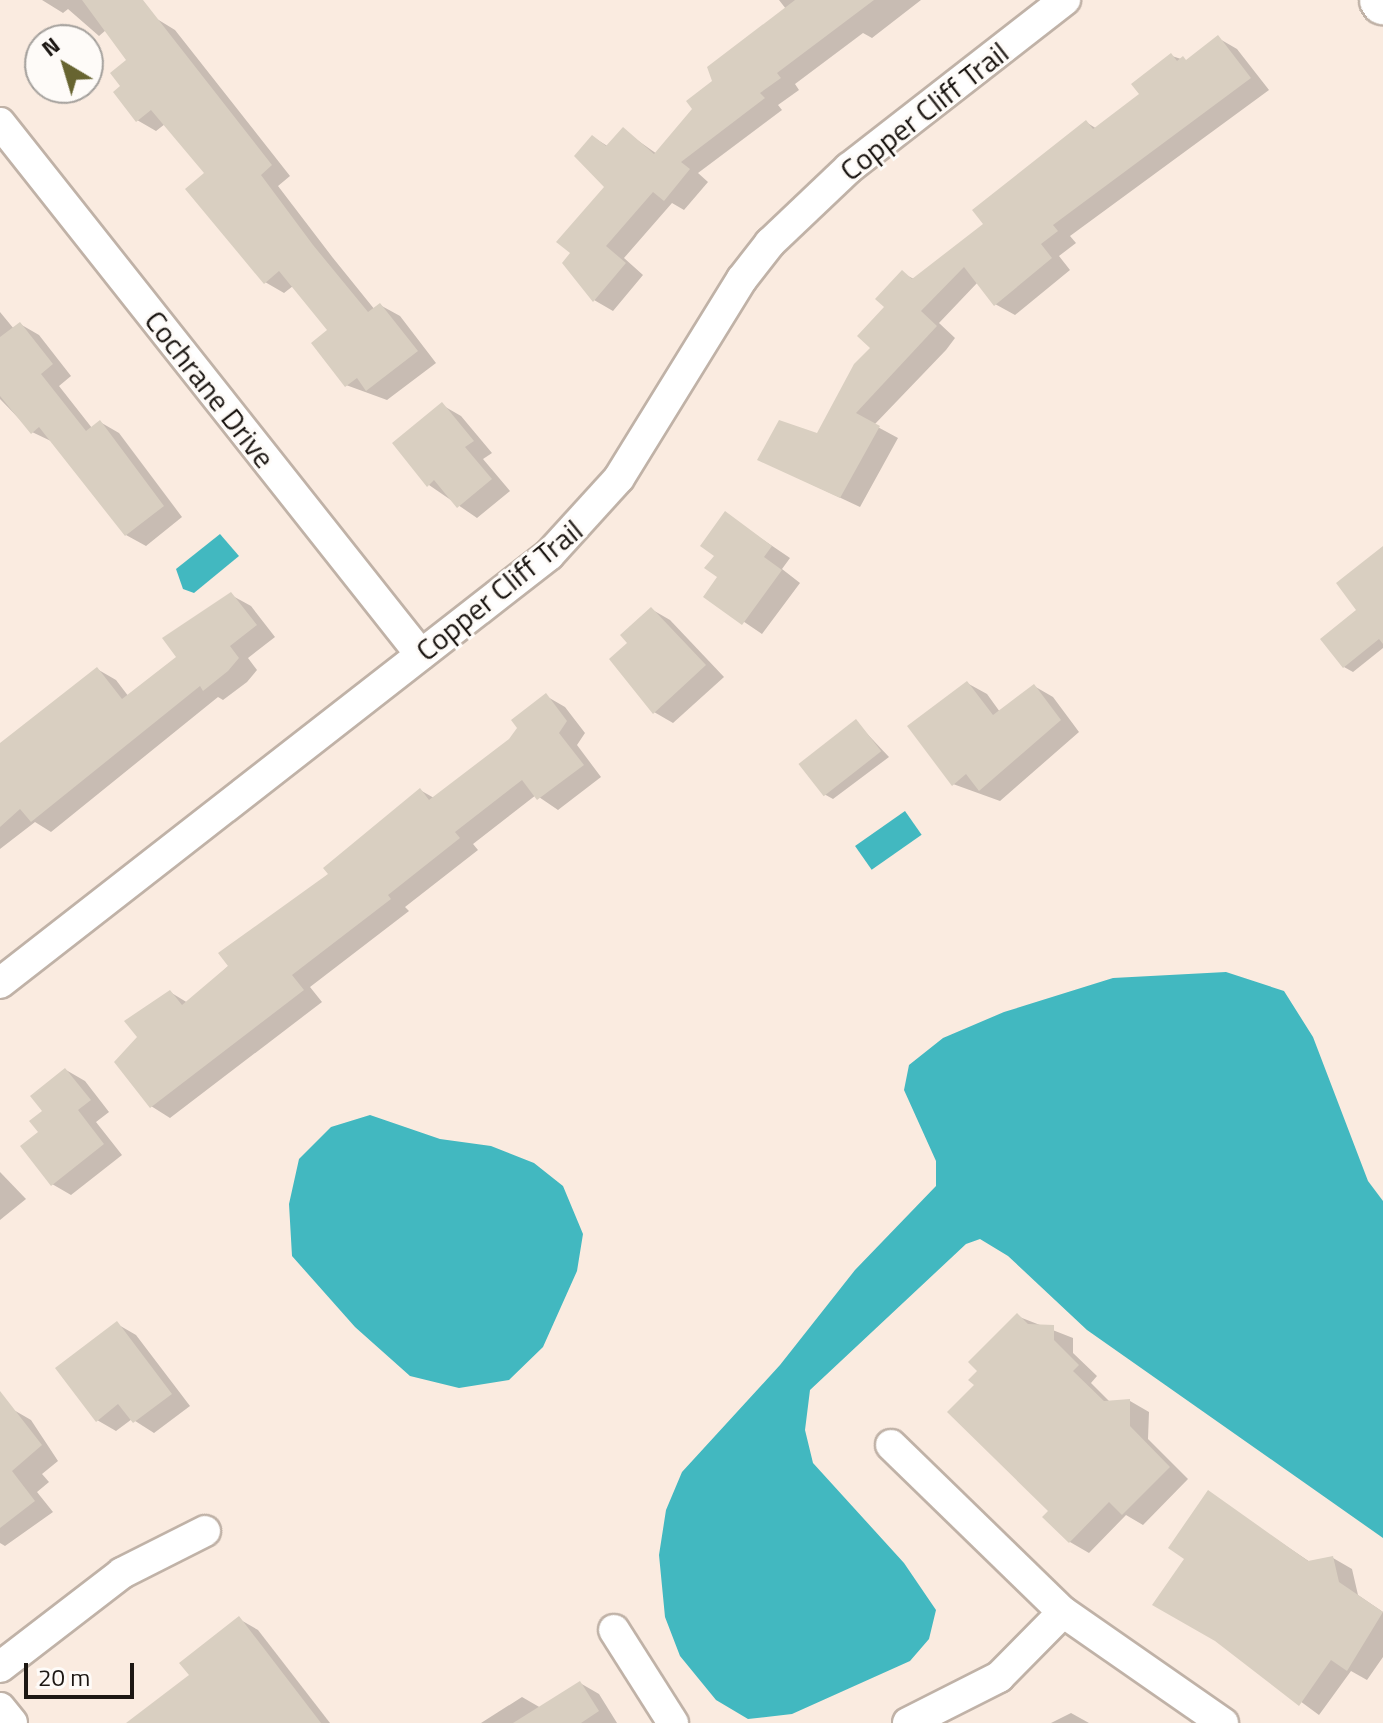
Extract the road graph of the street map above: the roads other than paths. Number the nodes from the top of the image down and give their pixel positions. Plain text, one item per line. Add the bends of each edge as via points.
1 (1065, 0) edge
2 (0, 123) edge
3 (421, 655) junction
4 (0, 983) edge
5 (891, 1445) dead end
6 (205, 1531) dead end
7 (1063, 1612) junction
8 (614, 1630) dead end
9 (0, 1667) edge
10 (0, 1708) edge
11 (12, 1723) edge
12 (673, 1723) edge
13 (908, 1723) edge
14 (1223, 1723) edge

1 - 3 street, Copper Cliff Trail via 849,168 783,230 742,279 599,506 549,555
2 - 3 street, Cochrane Drive
3 - 4 street, Copper Cliff Trail
5 - 7 street
6 - 9 street via 122,1573
7 - 13 street via 999,1677
7 - 14 street
8 - 12 street
10 - 11 street

